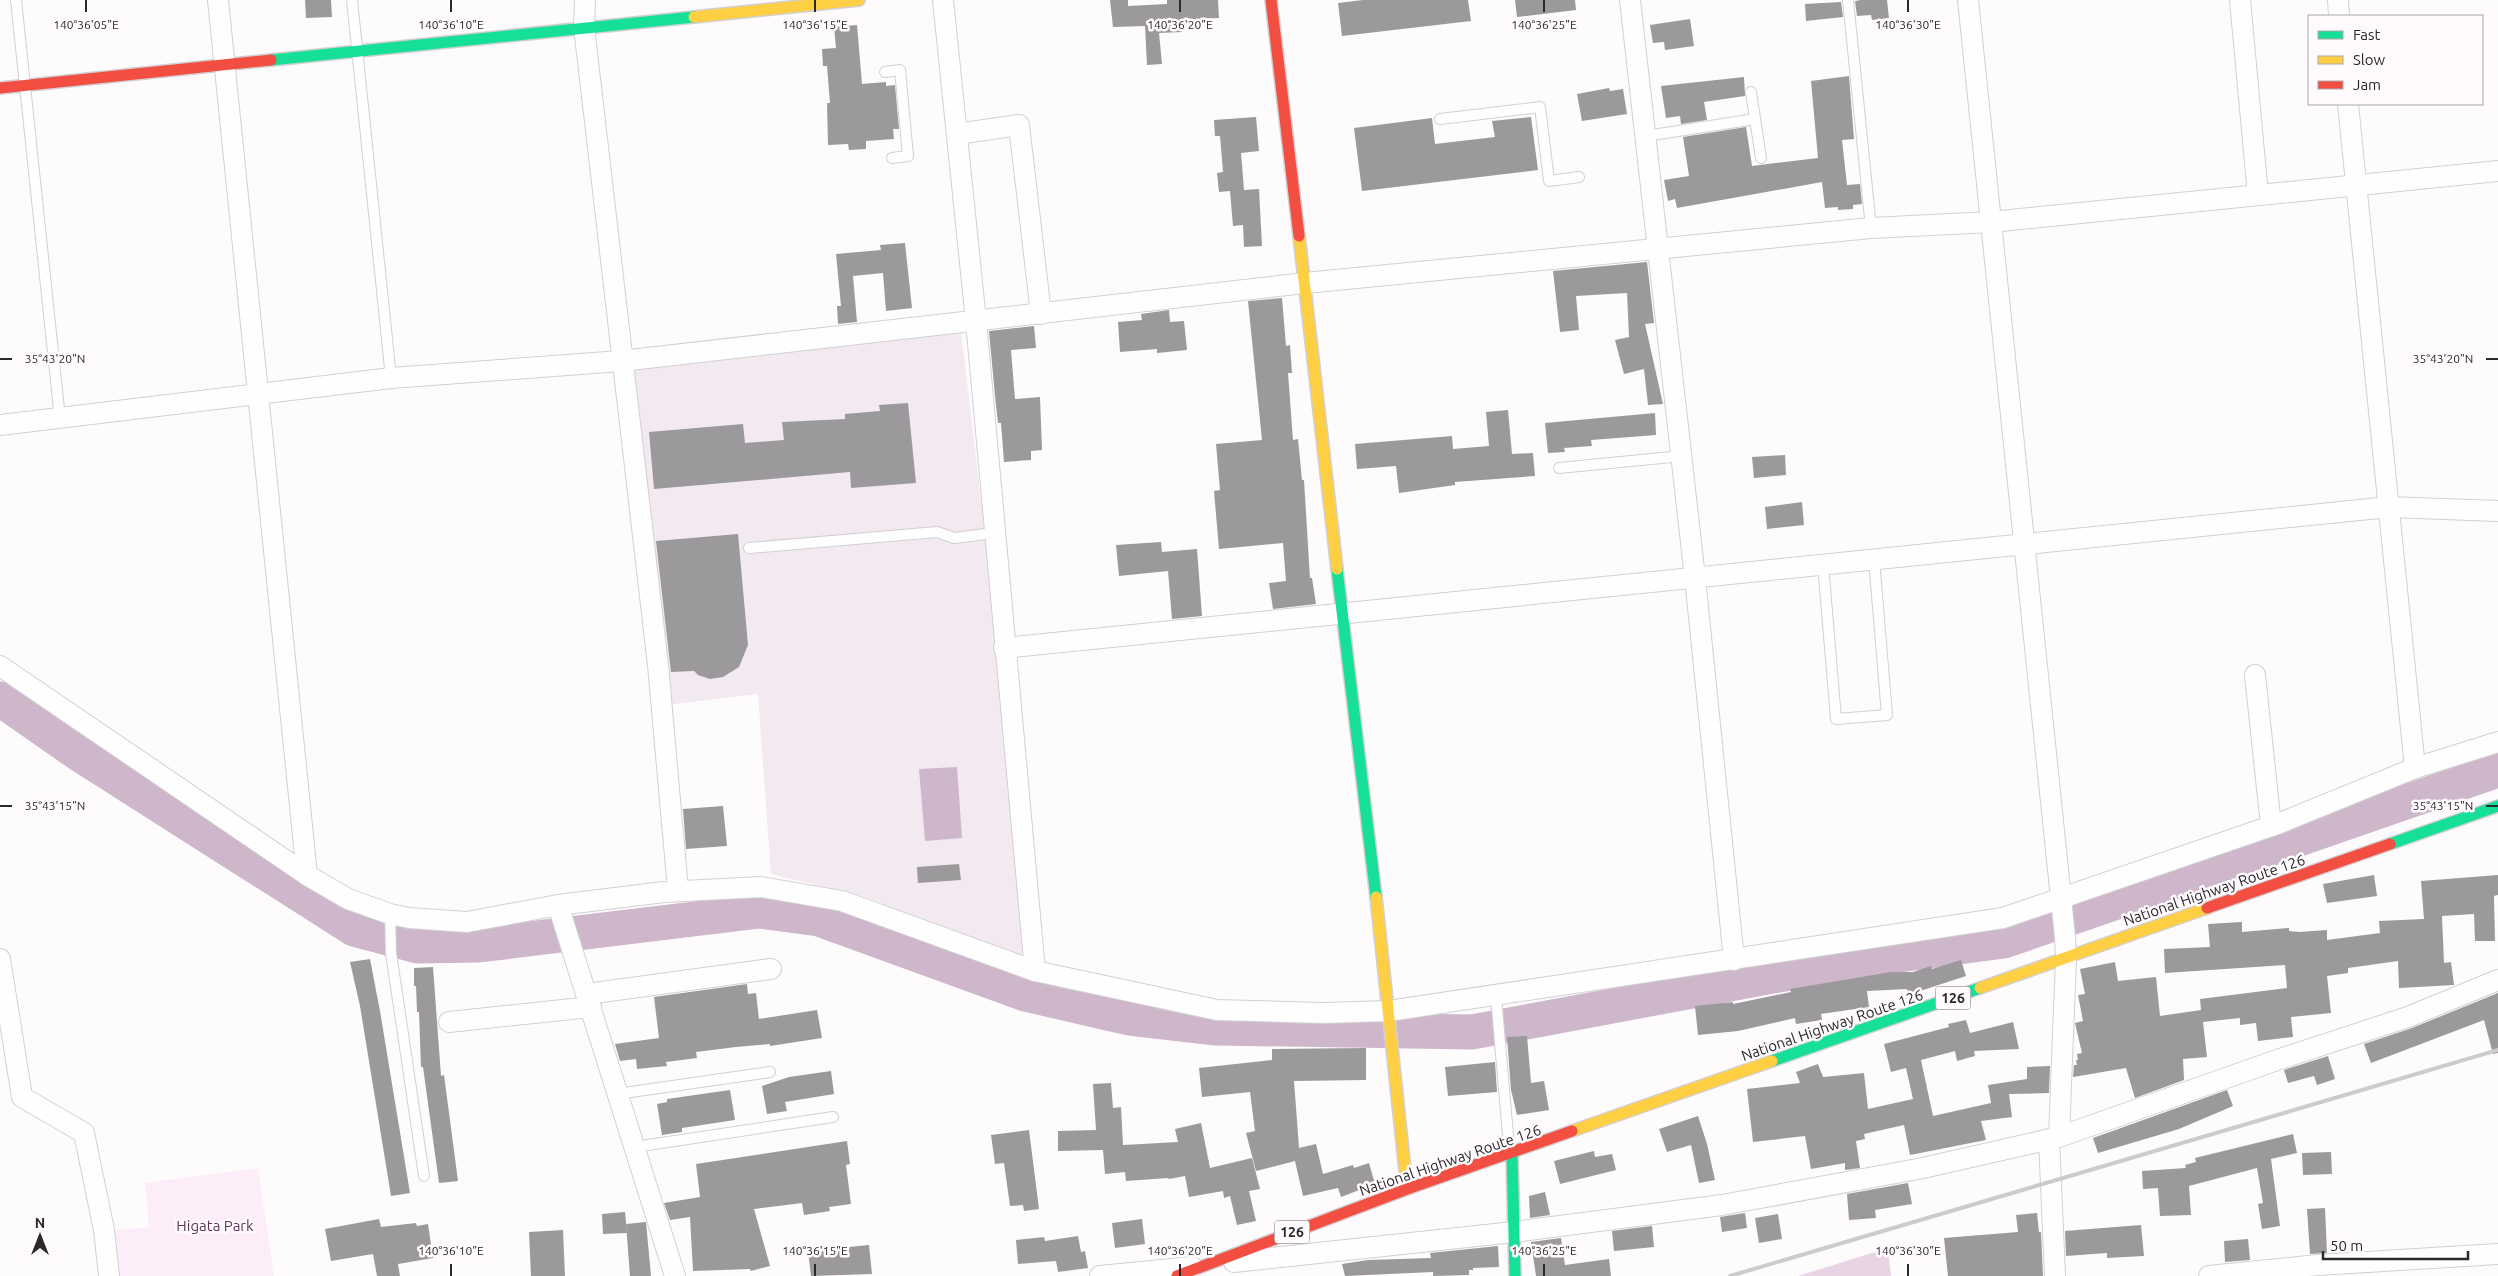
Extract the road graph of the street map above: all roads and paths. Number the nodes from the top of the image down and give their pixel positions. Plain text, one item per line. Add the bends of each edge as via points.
1 (16, 0) edge
2 (218, 0) edge
3 (352, 0) edge
4 (585, 0) edge
5 (854, 0) edge
6 (944, 0) edge
7 (1271, 0) edge
8 (1630, 0) edge
9 (1848, 0) edge
10 (1968, 0) edge
11 (2240, 0) edge
12 (2338, 0) edge
13 (2339, 15) edge
14 (584, 27) junction
15 (358, 51) junction
16 (224, 65) junction
17 (884, 72) dead end
18 (25, 85) junction
19 (0, 88) edge
20 (1751, 92) dead end
21 (2348, 105) edge
22 (1440, 119) dead end
23 (1755, 120) junction
24 (957, 134) junction
25 (1646, 136) junction
26 (892, 158) dead end
27 (1761, 158) dead end
28 (2498, 171) edge
29 (1579, 177) dead end
30 (2356, 186) junction
31 (2258, 195) junction
32 (1991, 222) junction
33 (1871, 228) junction
34 (1658, 249) junction
35 (1305, 283) junction
36 (1041, 314) junction
37 (976, 322) junction
38 (621, 361) junction
39 (391, 378) junction
40 (257, 394) junction
41 (60, 419) junction
42 (0, 425) edge
43 (1682, 456) junction
44 (1559, 468) dead end
45 (2389, 507) junction
46 (2498, 511) edge
47 (994, 534) junction
48 (2026, 544) junction
49 (749, 548) dead end
50 (1874, 559) junction
51 (1823, 564) junction
52 (1696, 578) junction
53 (1341, 614) junction
54 (1004, 648) junction
55 (0, 666) edge
56 (2255, 675) dead end
57 (2498, 742) edge
58 (2415, 768) junction
59 (2498, 806) edge
60 (2271, 826) junction
61 (307, 875) junction
62 (678, 890) junction
63 (2062, 897) junction
64 (561, 912) junction
65 (389, 920) junction
66 (2066, 958) junction
67 (0, 959) edge
68 (1734, 960) junction
69 (771, 969) dead end
70 (1035, 971) junction
71 (2498, 980) edge
72 (1496, 996) junction
73 (589, 1000) junction
74 (1388, 1011) junction
75 (448, 1022) dead end
76 (770, 1072) dead end
77 (617, 1094) junction
78 (833, 1117) dead end
79 (2054, 1138) junction
80 (634, 1147) junction
81 (1512, 1154) junction
82 (424, 1176) dead end
83 (1407, 1189) junction
84 (1514, 1232) junction
85 (2498, 1254) edge
86 (1199, 1266) junction
87 (109, 1276) edge
88 (675, 1276) edge
89 (1100, 1276) edge
90 (1177, 1276) edge
91 (1515, 1276) edge
92 (2055, 1276) edge
93 (2209, 1276) edge

1 - 18 lane
2 - 16 street
3 - 15 lane
4 - 14 street
5 - 14 main road
6 - 24 street
7 - 35 main road
8 - 25 street
9 - 33 lane
10 - 32 street
11 - 31 street
12 - 13 street
14 - 15 main road
14 - 38 street
15 - 16 main road
15 - 39 lane
16 - 18 main road
16 - 40 street
17 - 26 lane via 900,70 908,156
18 - 19 main road
18 - 41 lane
20 - 23 lane
21 - 30 street
22 - 29 lane via 1540,107 1549,181
23 - 25 lane
23 - 27 lane
24 - 36 street via 1019,125
24 - 37 street
25 - 34 street
28 - 30 street
30 - 31 street
30 - 45 street
31 - 32 street
32 - 33 street
32 - 48 street
33 - 34 street
34 - 35 street
34 - 43 street
35 - 36 street
35 - 53 main road
36 - 37 street
37 - 38 street
37 - 47 street
38 - 39 street
38 - 62 street via 658,665
39 - 40 street
40 - 41 street
40 - 61 street
41 - 42 street
43 - 44 lane
43 - 52 street
45 - 46 street
45 - 48 street
45 - 58 street
47 - 49 lane via 954,538 937,532
47 - 54 street
48 - 50 street
48 - 63 street
50 - 51 street
50 - 51 lane via 1887,715 1836,719
51 - 52 street
52 - 53 street
52 - 68 street
53 - 54 street
53 - 74 main road
54 - 70 street
55 - 61 street
56 - 60 street
57 - 58 street
58 - 60 street
59 - 66 main road, National Highway Route 126 / 126
60 - 63 street
61 - 65 street
62 - 64 street
62 - 70 street via 761,887 842,900
63 - 66 street
63 - 68 street via 2003,918
64 - 65 street via 467,922 409,918
64 - 73 street
65 - 82 lane
66 - 79 street
66 - 81 main road, National Highway Route 126 / 126
67 - 87 street via 22,1097 84,1134 104,1230
68 - 72 street
69 - 73 street
70 - 74 street via 1217,1010 1323,1014
71 - 79 street via 2408,1017
72 - 74 street
72 - 81 lane
73 - 75 street
73 - 77 street
74 - 83 main road
76 - 77 lane
77 - 80 street
78 - 80 lane
79 - 84 street via 1923,1168 1722,1205
79 - 92 street
80 - 88 street
81 - 83 main road, National Highway Route 126 / 126
81 - 84 main road
83 - 86 main road, National Highway Route 126 / 126
84 - 86 street
84 - 91 main road
85 - 93 street via 2318,1265
86 - 89 street
86 - 90 main road, National Highway Route 126 / 126

